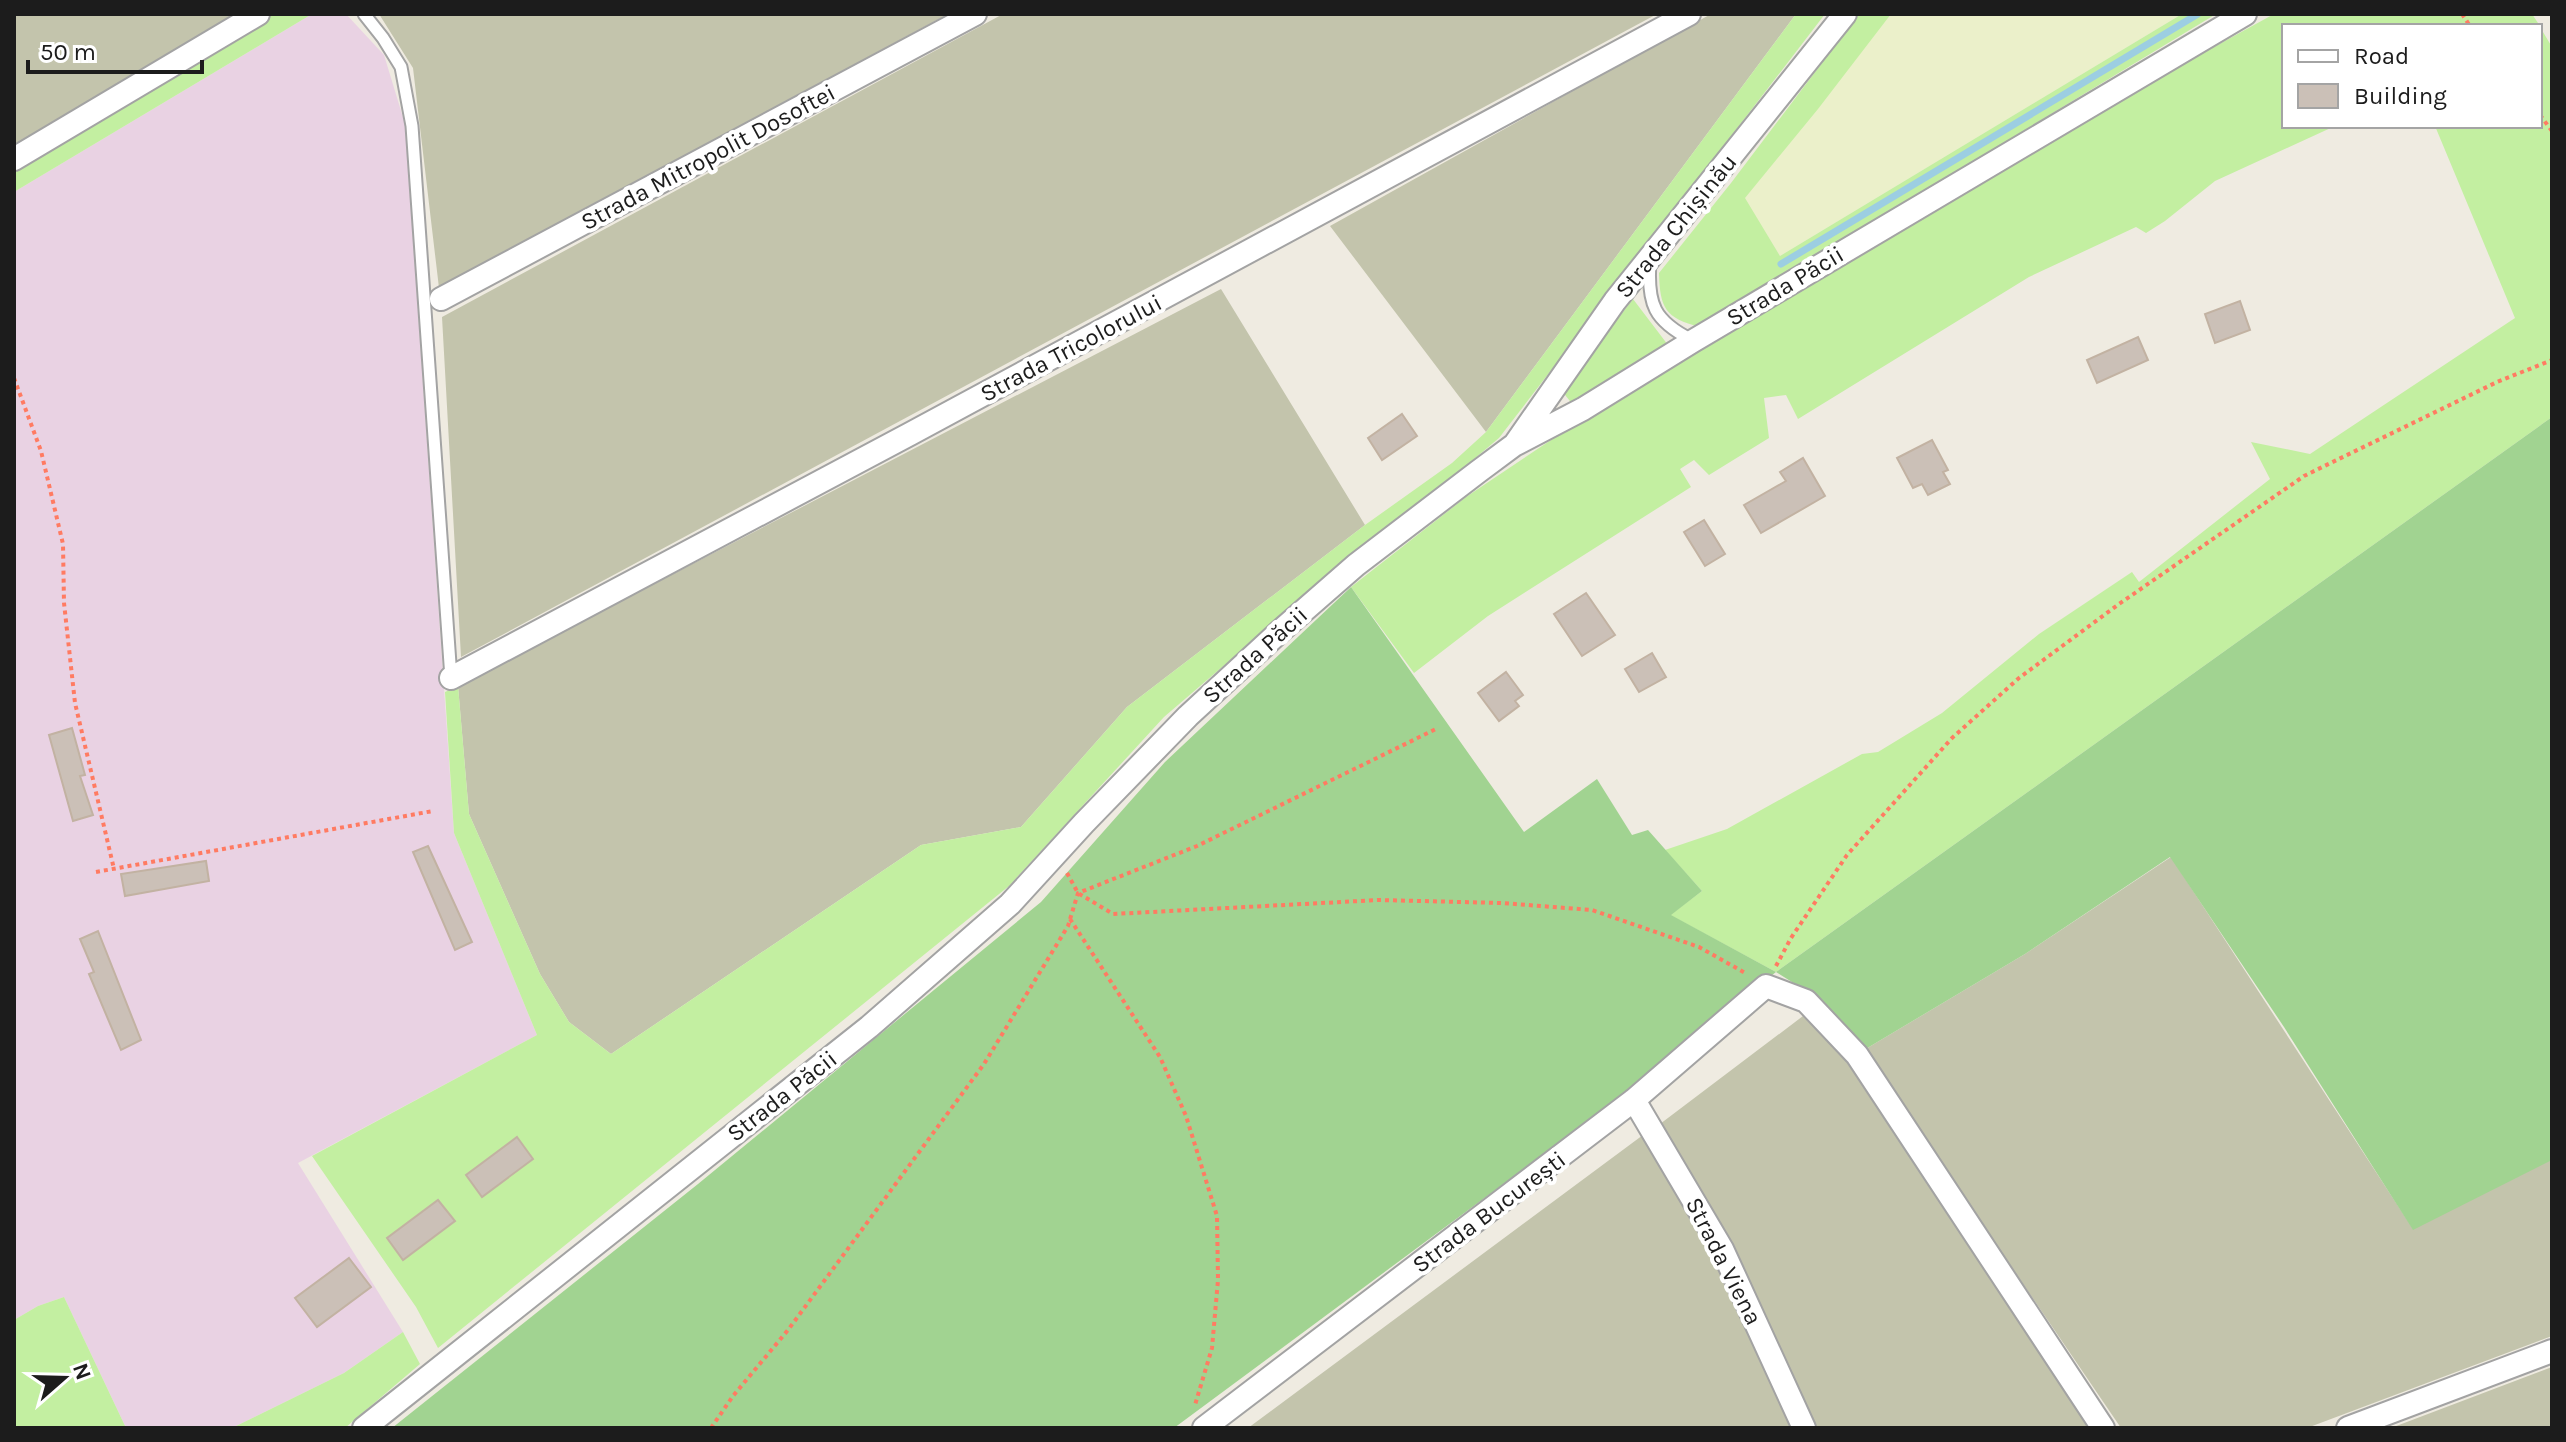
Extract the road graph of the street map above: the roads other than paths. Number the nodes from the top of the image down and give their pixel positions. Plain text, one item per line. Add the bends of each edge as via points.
1 (258, 14) edge
2 (364, 14) edge
3 (975, 14) edge
4 (1689, 14) edge
5 (1845, 14) edge
6 (2245, 14) edge
7 (14, 159) edge
8 (1650, 260) junction
9 (441, 299) dead end
10 (1693, 341) junction
11 (1514, 445) junction
12 (451, 678) joint
13 (1634, 1100) junction
14 (2552, 1351) edge
15 (364, 1428) edge
16 (1204, 1428) edge
17 (1804, 1428) edge
18 (2103, 1428) edge
19 (2348, 1428) edge

1 - 7 street
2 - 12 lane via 401,67 412,126
3 - 9 street, Strada Mitropolit Dosoftei
4 - 12 street, Strada Tricolorului
5 - 8 street, Strada Chișinău
6 - 10 street, Strada Păcii
8 - 10 lane via 1648,289 1656,315
8 - 11 street, Strada Chișinău
10 - 11 street, Strada Păcii
11 - 15 street, Strada Păcii via 1356,565 1277,634 1188,716 1010,904 869,1027
13 - 16 street, Strada București
13 - 17 street, Strada Viena via 1722,1249
13 - 18 street, Strada București via 1766,986 1806,1001 1857,1055
14 - 19 street

